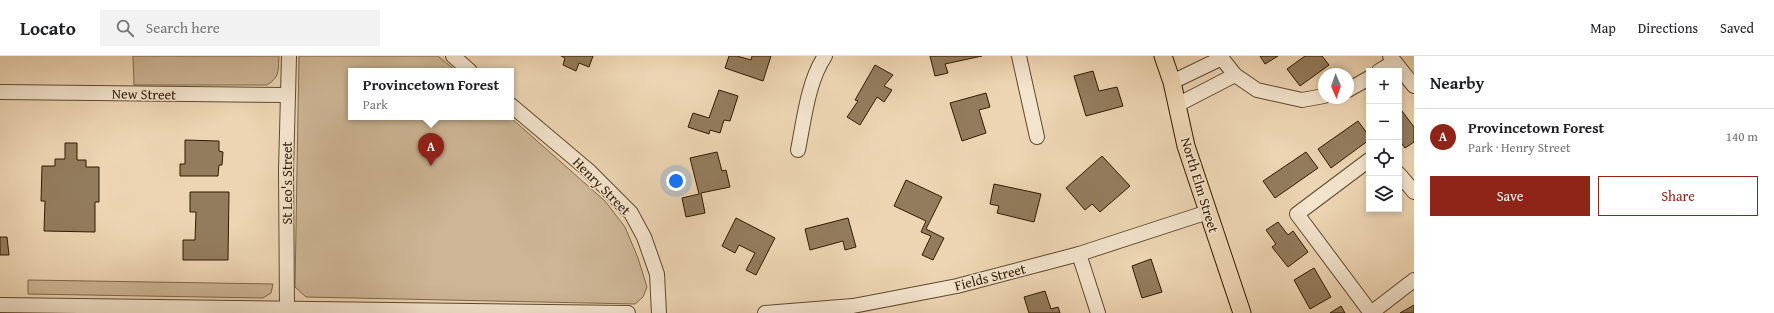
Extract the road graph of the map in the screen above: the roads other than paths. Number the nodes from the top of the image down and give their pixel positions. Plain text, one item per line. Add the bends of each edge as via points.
1 (289, 56) edge
2 (453, 56) edge
3 (825, 56) edge
4 (1019, 56) edge
5 (1163, 56) edge
6 (1221, 57) edge
7 (1392, 59) edge
8 (467, 68) edge
9 (1382, 68) edge
10 (1235, 75) junction
11 (1366, 80) edge
12 (1172, 82) junction
13 (1414, 86) edge
14 (1354, 87) edge
15 (0, 92) edge
16 (287, 95) junction
17 (1318, 97) edge
18 (1177, 105) junction
19 (514, 108) edge
20 (1037, 137) dead end
21 (798, 150) dead end
22 (1366, 162) edge
23 (1401, 176) edge
24 (1414, 192) edge
25 (1208, 212) junction
26 (1079, 254) junction
27 (1414, 280) edge
28 (0, 305) edge
29 (287, 310) junction
30 (628, 313) edge
31 (659, 313) edge
32 (765, 313) edge
33 (1098, 313) edge
34 (1242, 313) edge

1 - 16 street, St Leo's Street
2 - 8 street
3 - 21 street via 820,63 808,98
4 - 20 street
5 - 12 main road, North Elm Street
6 - 10 street
6 - 12 street
7 - 9 street
7 - 13 street
10 - 17 street via 1257,90 1302,100
10 - 18 street
11 - 14 street
12 - 18 main road, North Elm Street
15 - 16 street, New Street
16 - 29 street, St Leo's Street
18 - 25 main road, North Elm Street via 1186,146
19 - 31 street, Henry Street via 588,170 631,213 644,237 657,274
22 - 27 street via 1297,214 1371,313
23 - 24 street
25 - 26 street, Fields Street
25 - 34 main road, North Elm Street
26 - 32 street, Fields Street via 957,286 853,306
26 - 33 street
28 - 29 street
29 - 30 street

